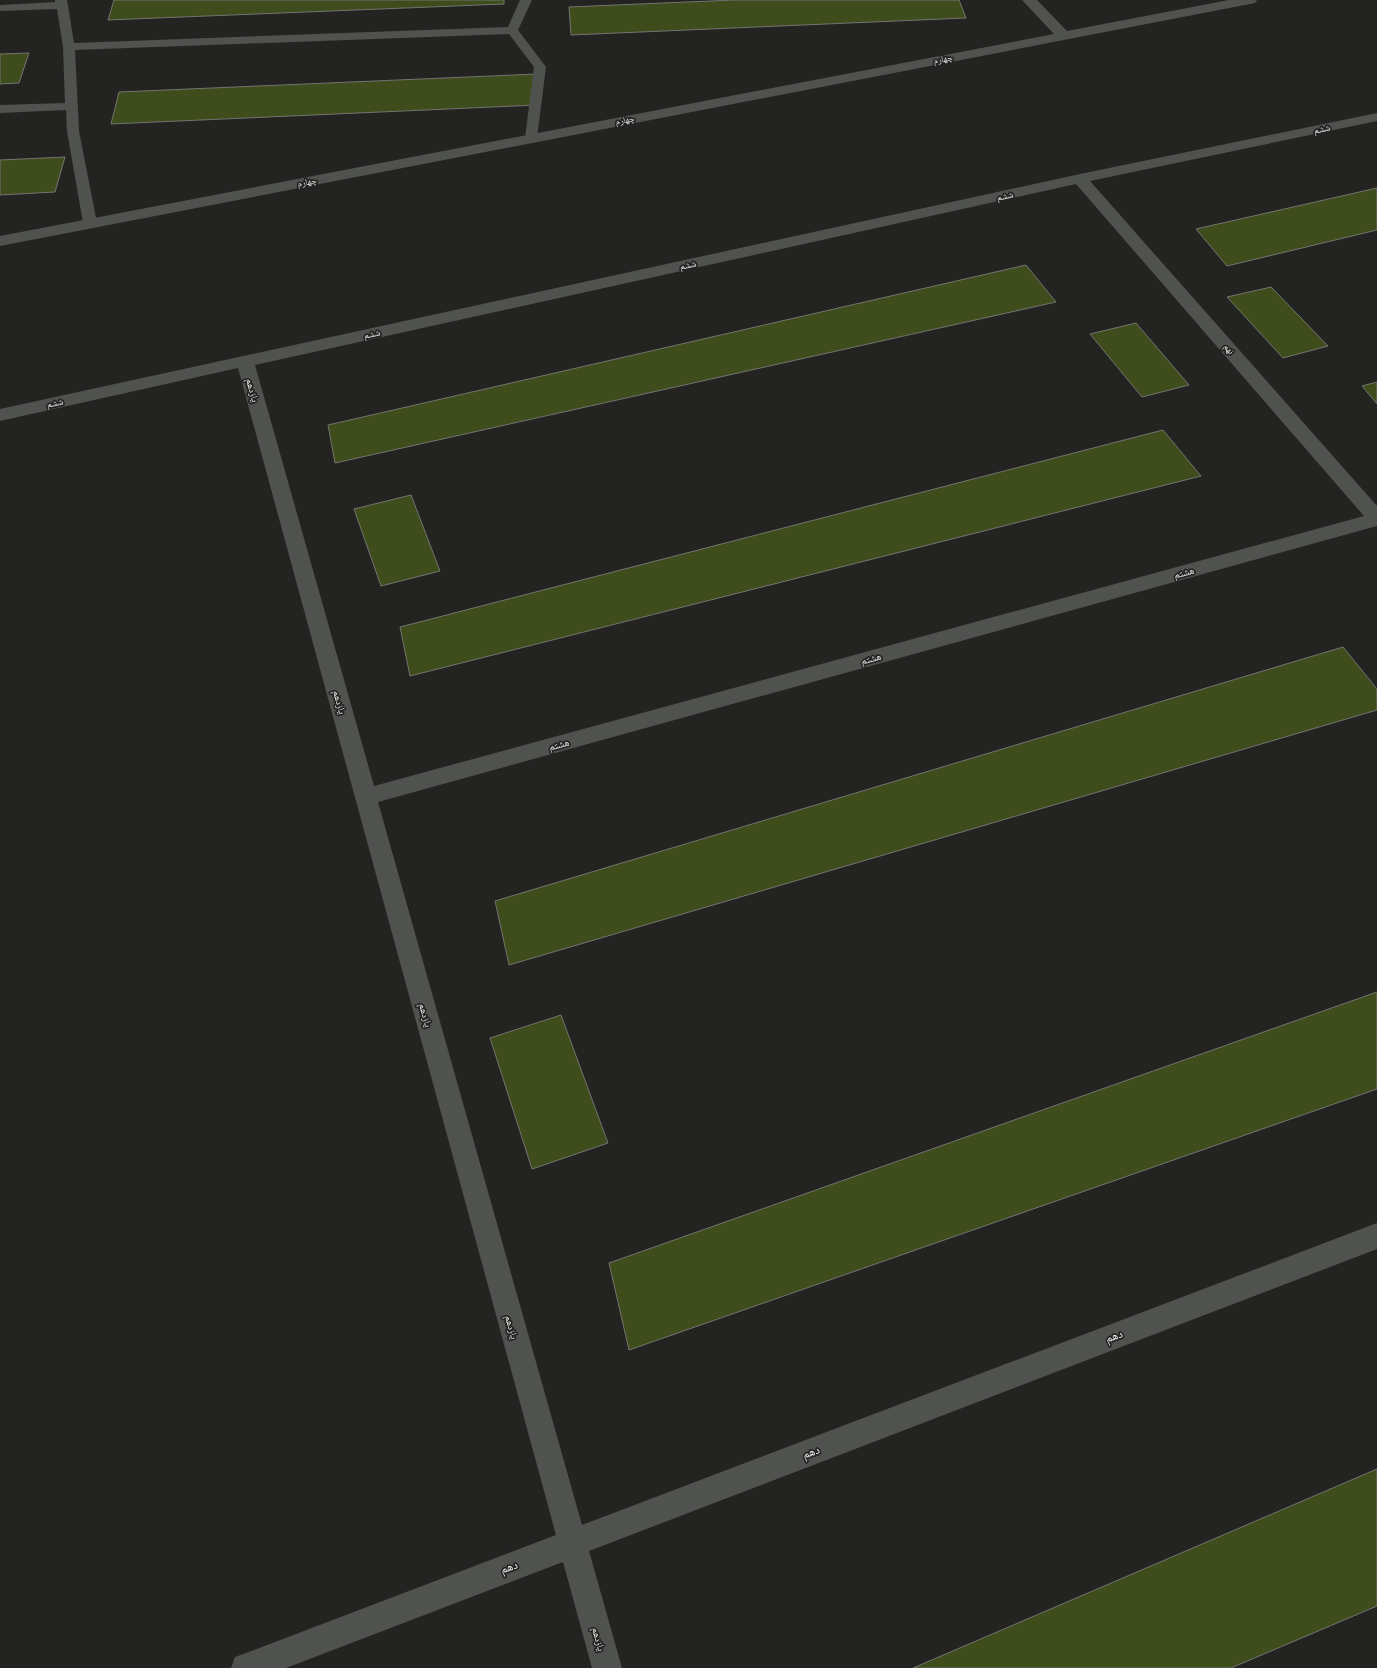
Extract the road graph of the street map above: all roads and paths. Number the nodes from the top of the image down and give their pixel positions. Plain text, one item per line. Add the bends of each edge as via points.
1 (526, 0) edge
2 (1029, 0) edge
3 (1250, 0) edge
4 (61, 2) edge
5 (0, 8) edge
6 (512, 30) junction
7 (1064, 36) junction
8 (69, 47) junction
9 (72, 106) junction
10 (0, 109) edge
11 (1377, 117) edge
12 (531, 138) junction
13 (1080, 179) junction
14 (90, 223) junction
15 (0, 241) edge
16 (245, 361) junction
17 (0, 415) edge
18 (1377, 519) edge
19 (366, 797) junction
20 (1377, 1236) edge
21 (572, 1543) junction
22 (246, 1668) edge
23 (607, 1668) edge

1 - 6 lane
2 - 7 street
3 - 7 street, چهارم
4 - 5 lane
4 - 8 lane
6 - 8 lane
6 - 12 lane via 540,68
7 - 12 street, چهارم
8 - 9 lane
9 - 10 lane
9 - 14 lane via 73,131
11 - 13 street, ششم
12 - 14 street, چهارم
13 - 16 street, ششم
13 - 18 street, نهم
14 - 15 street, چهارم
16 - 17 street, ششم
16 - 19 street, یازدهم
18 - 19 street, هشتم
19 - 21 street, یازدهم
20 - 21 street, دهم
21 - 22 street, دهم
21 - 23 street, یازدهم

